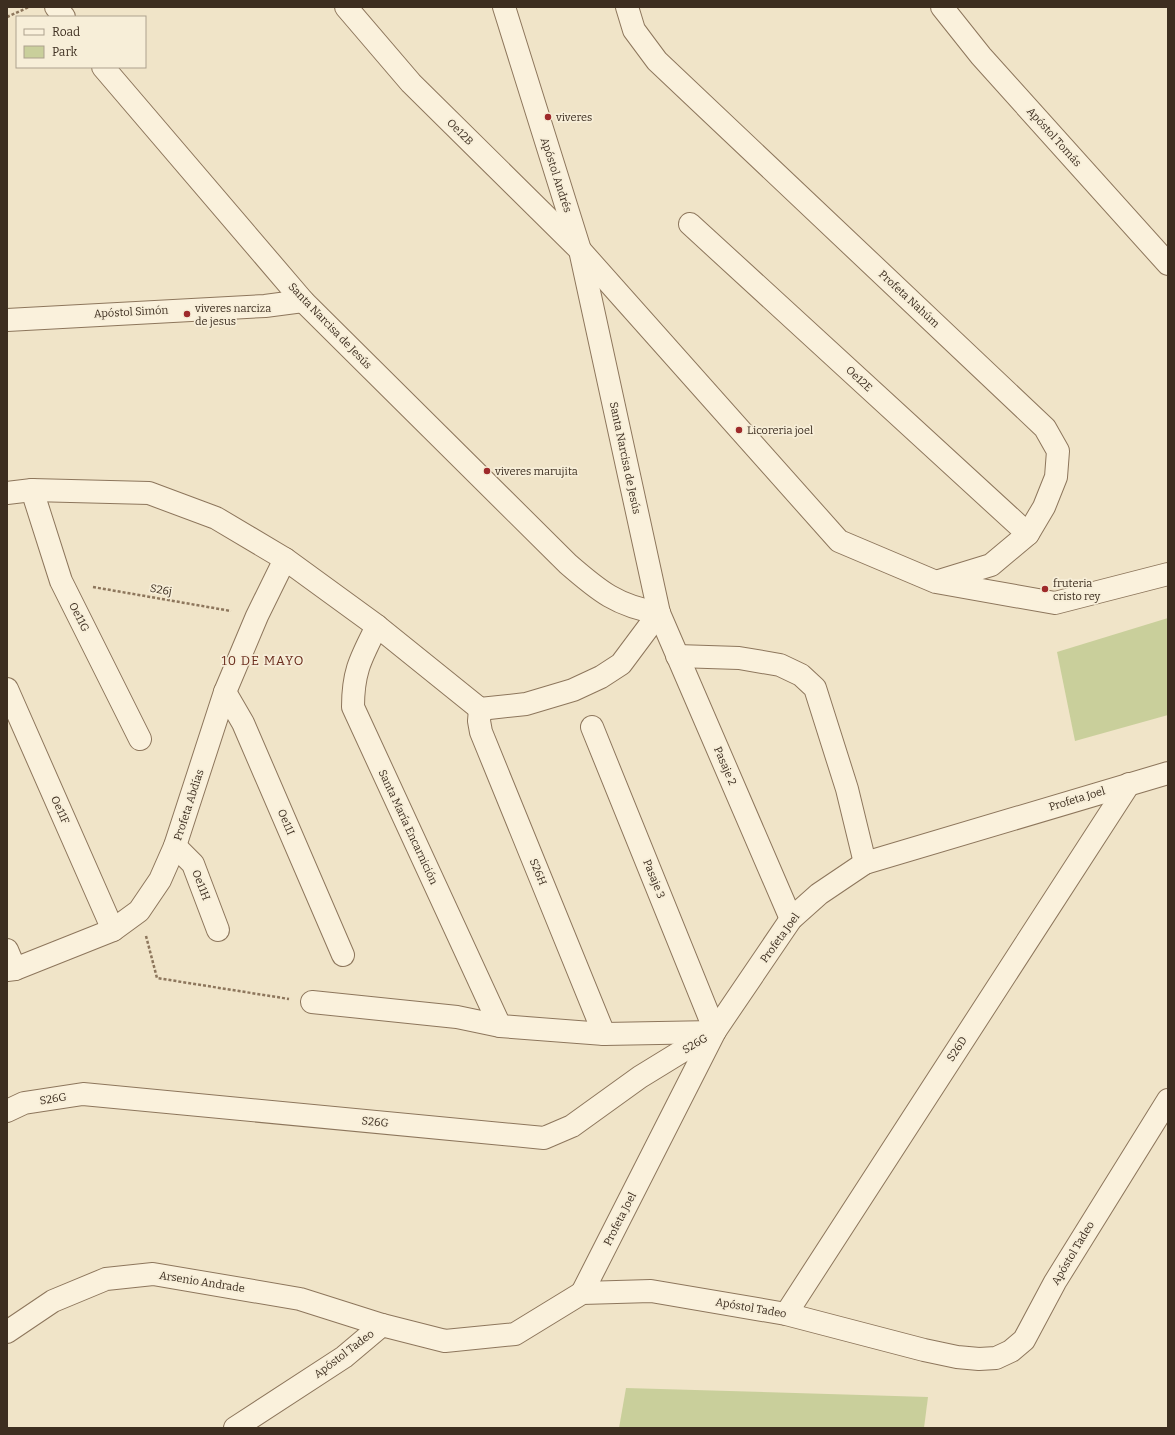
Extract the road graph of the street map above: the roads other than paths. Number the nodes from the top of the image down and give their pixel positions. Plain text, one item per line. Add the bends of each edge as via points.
1 (56, 7) edge
2 (346, 7) edge
3 (504, 7) edge
4 (627, 7) edge
5 (942, 7) edge
6 (63, 16) edge
7 (105, 68) edge
8 (690, 224) dead end
9 (580, 250) junction
10 (1168, 264) edge
11 (303, 301) junction
12 (7, 320) edge
13 (32, 490) junction
14 (7, 493) edge
15 (1028, 534) junction
16 (285, 559) junction
17 (1168, 574) edge
18 (936, 582) junction
19 (659, 613) junction
20 (377, 626) junction
21 (678, 656) junction
22 (7, 690) edge
23 (225, 692) junction
24 (480, 709) junction
25 (592, 727) dead end
26 (140, 739) dead end
27 (1168, 773) edge
28 (1129, 784) junction
29 (175, 846) junction
30 (865, 863) junction
31 (791, 919) junction
32 (113, 930) junction
33 (218, 930) dead end
34 (343, 955) dead end
35 (10, 963) edge
36 (312, 1002) road end
37 (500, 1026) junction
38 (715, 1032) junction
39 (604, 1034) junction
40 (1168, 1100) edge
41 (7, 1111) edge
42 (582, 1292) junction
43 (786, 1314) junction
44 (382, 1325) junction
45 (7, 1332) edge
46 (235, 1428) edge

1 - 6 street
2 - 9 street, Oe12B via 411,83
3 - 9 street, Apóstol Andrés
4 - 15 street, Profeta Nahúm via 634,30 657,61 1045,428 1058,451 1056,477 1044,506
5 - 10 street, Apóstol Tomás via 981,56
7 - 11 street, Santa Narcisa de Jesús
8 - 15 street, Oe12E
9 - 18 street via 839,541
9 - 19 street, Santa Narcisa de Jesús
11 - 12 street, Apóstol Simón via 265,306
11 - 19 street, Santa Narcisa de Jesús via 591,584 614,600 639,610
13 - 14 street
13 - 16 street via 150,493 216,518
13 - 26 street, Oe11G via 61,581
15 - 18 street, Profeta Nahúm via 991,565
16 - 20 street
16 - 23 street, Profeta Abdías
17 - 18 street via 1055,603
19 - 21 street, Pasaje 2
19 - 24 street via 621,664 601,678 573,690 526,704
20 - 24 street
20 - 37 street, Santa María Encarnición via 358,665 353,686 353,707
21 - 30 street via 739,658 780,665 801,675 815,688 847,788
21 - 31 street, Pasaje 2
22 - 32 street, Oe11F
23 - 29 street, Profeta Abdías
23 - 34 street, Oe11I via 243,722
24 - 39 street, S26H via 481,732
25 - 38 street, Pasaje 3
27 - 28 street, Profeta Joel
28 - 30 street, Profeta Joel
28 - 43 street, S26D
29 - 32 street, Profeta Abdías via 160,880 139,911
29 - 33 street, Oe11H via 193,864
30 - 31 street, Profeta Joel via 818,894
31 - 38 street, Profeta Joel
32 - 35 street, Profeta Abdías
36 - 37 street via 457,1017
37 - 39 street
38 - 39 street
38 - 41 street, S26G via 640,1077 572,1126 544,1138 83,1094 24,1103
38 - 42 street, Profeta Joel
40 - 43 street, Apóstol Tadeo via 1055,1282 1024,1340 1011,1350 996,1358 957,1357
42 - 43 street, Apóstol Tadeo via 650,1291
42 - 44 street, Apóstol Tadeo via 515,1334 445,1341
44 - 45 street, Arsenio Andrade via 300,1299 153,1274 106,1278 53,1301
44 - 46 street, Apóstol Tadeo via 344,1357

